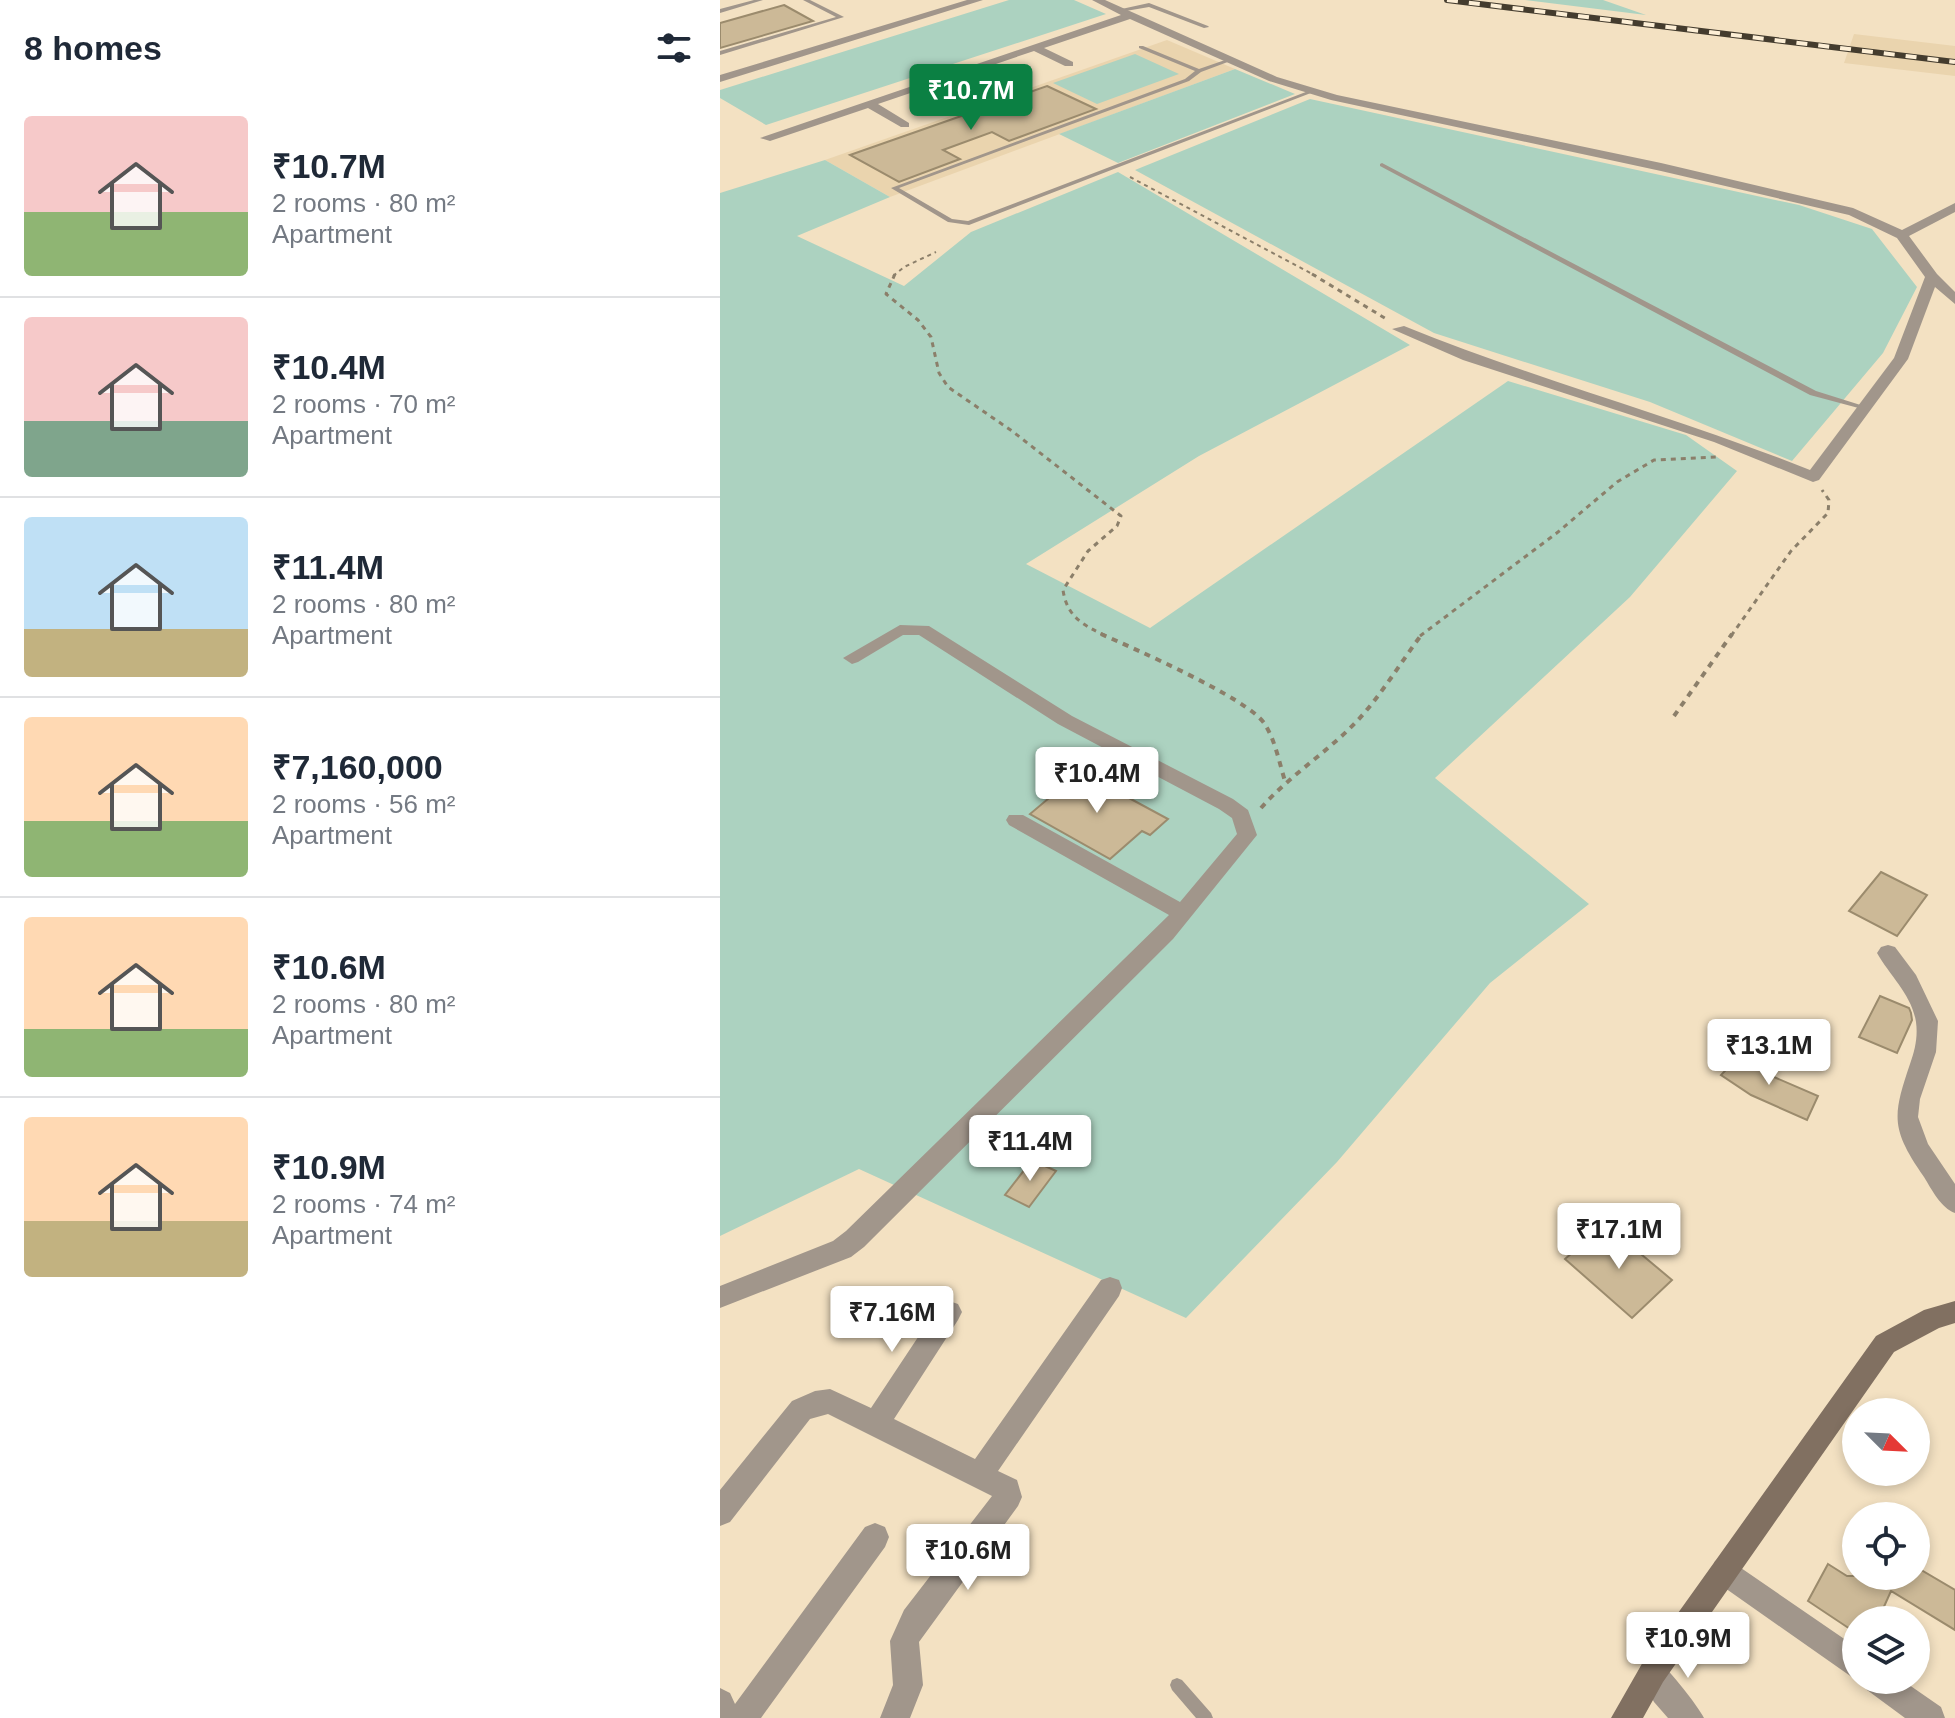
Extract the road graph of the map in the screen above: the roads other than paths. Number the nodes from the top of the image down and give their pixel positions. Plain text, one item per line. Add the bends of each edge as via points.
1 (760, 0) edge
2 (806, 0) edge
3 (978, 0) edge
4 (1097, 0) edge
5 (720, 11) edge
6 (1125, 12) junction
7 (1206, 27) dead end
8 (1141, 47) dead end
9 (1035, 48) junction
10 (720, 53) edge
11 (1230, 60) junction
12 (1069, 64) dead end
13 (1199, 71) junction
14 (720, 79) edge
15 (1313, 91) junction
16 (868, 103) junction
17 (905, 125) dead end
18 (766, 138) dead end
19 (1382, 165) dead end
20 (1955, 207) edge
21 (1902, 235) junction
22 (1932, 277) junction
23 (1955, 300) edge
24 (1399, 329) road end
25 (1866, 408) junction
26 (852, 658) dead end
27 (1016, 820) dead end
28 (1183, 913) junction
29 (1888, 953) dead end
30 (1955, 1203) edge
31 (1110, 1288) dead end
32 (720, 1297) edge
33 (949, 1312) dead end
34 (1955, 1312) edge
35 (876, 1424) junction
36 (980, 1474) junction
37 (720, 1512) edge
38 (875, 1537) dead end
39 (1725, 1571) junction
40 (1842, 1655) edge
41 (1653, 1672) junction
42 (1177, 1685) dead end
43 (1897, 1694) edge
44 (720, 1703) edge
45 (726, 1718) edge
46 (743, 1718) edge
47 (895, 1718) edge
48 (1206, 1718) edge
49 (1626, 1718) edge
50 (1689, 1718) edge
51 (1930, 1718) edge

1 - 5 lane
2 - 10 lane via 841,17
3 - 14 street
4 - 6 street
6 - 7 lane via 1149,5
6 - 9 street
6 - 11 street
8 - 13 lane
9 - 12 street
9 - 16 street
11 - 13 lane
11 - 15 street
13 - 15 lane via 1187,80 894,188 950,221 969,223
15 - 21 street via 1810,202 1863,216
16 - 17 street
16 - 18 street
19 - 25 lane via 1799,386
20 - 21 street
21 - 22 street
22 - 23 street
22 - 25 street via 1901,359
24 - 25 street via 1813,477
26 - 28 street via 900,630 923,630 1065,720 1241,815 1247,835
27 - 28 street
28 - 32 street via 855,1239 842,1249
29 - 30 street via 1922,999 1929,1026 1907,1121
31 - 36 street
33 - 35 street
34 - 39 street via 1885,1344
35 - 36 street
35 - 37 street via 830,1401 801,1410
36 - 47 street via 1007,1489 1008,1497 914,1620 904,1641 908,1685
38 - 46 street
39 - 40 street
39 - 41 street
41 - 49 street
41 - 50 street
42 - 48 lane
43 - 51 street
44 - 45 street

